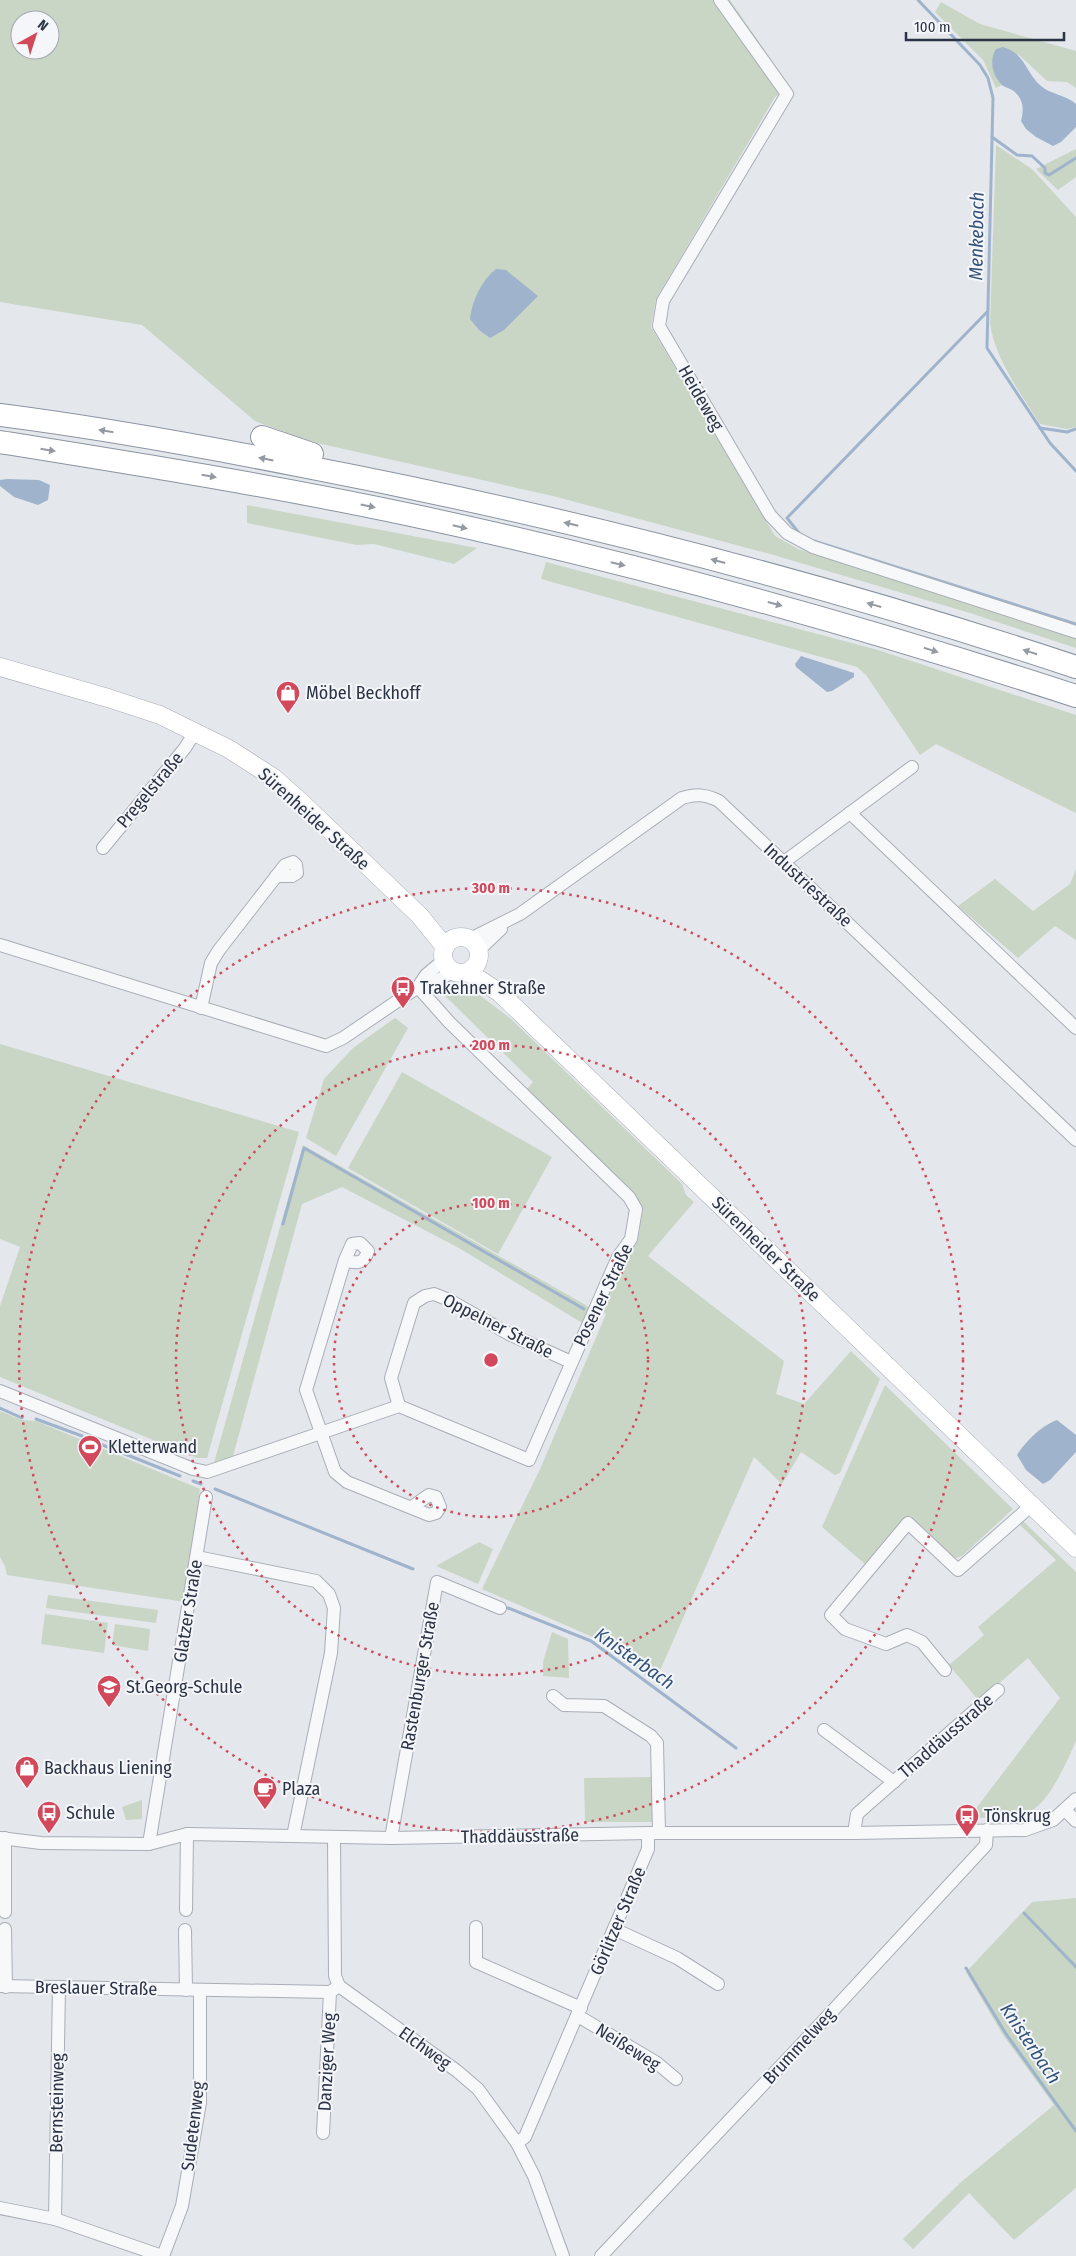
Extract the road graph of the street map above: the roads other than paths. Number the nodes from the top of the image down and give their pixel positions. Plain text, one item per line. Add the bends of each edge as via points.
1 (720, 0) edge
2 (0, 414) edge
3 (262, 438) dead end
4 (0, 442) edge
5 (365, 478) junction
6 (1076, 632) edge
7 (0, 667) edge
8 (1076, 667) edge
9 (1076, 696) edge
10 (195, 732) junction
11 (912, 767) dead end
12 (850, 813) junction
13 (102, 848) dead end
14 (784, 862) junction
15 (276, 876) dead end
16 (0, 946) edge
17 (462, 955) junction
18 (419, 986) junction
19 (201, 1008) junction
20 (1076, 1028) edge
21 (1076, 1140) edge
22 (345, 1260) dead end
23 (571, 1362) junction
24 (0, 1391) edge
25 (399, 1406) junction
26 (322, 1432) junction
27 (206, 1497) dead end
28 (1032, 1505) junction
29 (412, 1507) dead end
30 (1076, 1548) edge
31 (197, 1556) junction
32 (500, 1608) dead end
33 (945, 1670) dead end
34 (998, 1690) dead end
35 (552, 1696) dead end
36 (824, 1730) dead end
37 (894, 1782) junction
38 (1076, 1799) edge
39 (1066, 1811) junction
40 (1076, 1821) edge
41 (987, 1830) junction
42 (653, 1833) junction
43 (187, 1834) junction
44 (854, 1834) junction
45 (293, 1836) junction
46 (334, 1837) junction
47 (2, 1838) edge
48 (391, 1838) junction
49 (149, 1844) junction
50 (186, 1910) dead end
51 (6, 1912) dead end
52 (476, 1927) dead end
53 (5, 1929) dead end
54 (614, 1929) junction
55 (185, 1930) dead end
56 (718, 1984) dead end
57 (3, 1986) edge
58 (60, 1987) junction
59 (335, 1989) junction
60 (186, 1990) junction
61 (200, 1991) junction
62 (580, 2012) junction
63 (676, 2080) dead end
64 (323, 2133) dead end
65 (516, 2143) junction
66 (0, 2208) edge
67 (55, 2219) junction
68 (162, 2256) edge
69 (563, 2256) edge
70 (601, 2256) edge

1 - 6 street, Heideweg via 787,94 663,301 659,326 770,515 787,533 812,547
5 -> 2 highway via 190,444
3 - 5 highway via 353,463
4 -> 9 highway via 299,492 412,515 783,606
8 -> 5 highway via 963,630 783,578 619,535
7 - 10 main road, Sürenheider Straße via 160,715
10 - 13 street, Pregelstraße
10 - 17 main road, Sürenheider Straße via 274,778
11 - 12 street
12 - 14 street
12 - 20 street
14 - 17 street, Industriestraße via 719,801 694,794 682,798
14 - 21 street, Industriestraße
15 - 19 street via 211,963
16 - 19 street
17 - 18 street via 432,983
17 - 28 main road, Sürenheider Straße
18 - 19 street via 326,1046
18 - 23 street, Posener Straße via 449,1022 629,1197 636,1209 631,1239 618,1257
22 - 26 street via 306,1390
23 - 25 street, Posener Straße via 529,1460
23 - 25 street, Oppelner Straße via 508,1334 448,1300 434,1294 425,1296 414,1303 390,1378
24 - 26 street via 193,1469 208,1472
25 - 26 street
26 - 29 street via 335,1472 347,1482
27 - 31 street, Glatzer Straße
28 - 30 main road, Sürenheider Straße
28 - 33 street via 958,1570 908,1523 831,1615 845,1629 886,1644 907,1635 922,1642
31 - 45 street via 316,1581 329,1594 334,1608 331,1653
31 - 49 street, Glatzer Straße
32 - 48 street, Rastenburger Straße via 437,1582
34 - 37 street, Thaddäusstraße
35 - 42 street, Görlitzer Straße via 564,1705 604,1706 657,1743
36 - 37 street, Thaddäusstraße
37 - 44 street, Thaddäusstraße via 857,1814
38 - 39 street, Thaddäusstraße
39 - 40 street
39 - 41 street, Thaddäusstraße via 1053,1820 1025,1830
41 - 44 street, Thaddäusstraße
41 - 70 street, Brummelweg via 986,1845
42 - 44 street, Thaddäusstraße
42 - 48 street, Thaddäusstraße
42 - 54 street, Görlitzer Straße
43 - 45 street, Thaddäusstraße
43 - 49 street, Thaddäusstraße
43 - 50 street
45 - 46 street, Thaddäusstraße
46 - 48 street, Thaddäusstraße
46 - 59 street
47 - 49 street, Thaddäusstraße via 41,1843
47 - 51 street, Thaddäusstraße
52 - 62 street via 476,1962
53 - 57 street, Breslauer Straße
54 - 56 street via 676,1958
54 - 62 street, Görlitzer Straße
55 - 60 street
57 - 58 street, Breslauer Straße
58 - 60 street, Breslauer Straße
58 - 67 street, Bernsteinweg
59 - 61 street, Breslauer Straße
59 - 64 street, Danziger Weg
59 - 65 street, Elchweg via 457,2071 478,2089
60 - 61 street, Breslauer Straße
61 - 68 street, Sudetenweg via 200,2102 182,2206
62 - 63 street, Neißeweg
62 - 65 street, Görlitzer Straße via 525,2138
65 - 69 street, Elchweg via 534,2176
66 - 67 street
67 - 68 street

